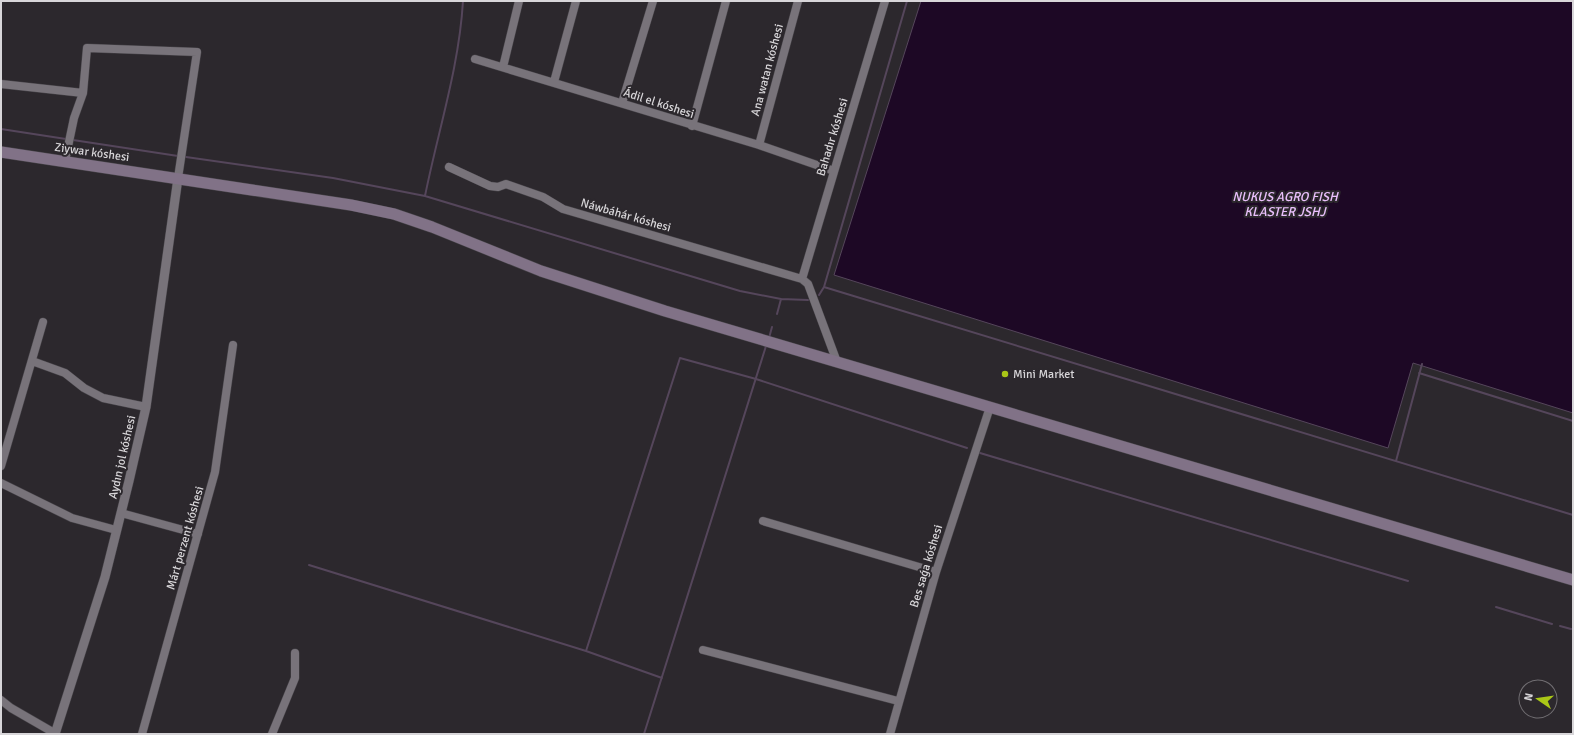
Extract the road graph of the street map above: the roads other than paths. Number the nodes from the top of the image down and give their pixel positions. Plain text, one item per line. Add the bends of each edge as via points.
1 (519, 1) edge
2 (576, 1) edge
3 (653, 1) edge
4 (726, 1) edge
5 (798, 1) edge
6 (885, 1) edge
7 (475, 58) dead end
8 (503, 67) junction
9 (554, 82) junction
10 (1, 84) edge
11 (83, 93) junction
12 (622, 103) junction
13 (692, 126) junction
14 (759, 145) junction
15 (1, 152) edge
16 (65, 161) junction
17 (449, 167) dead end
18 (834, 171) junction
19 (178, 178) junction
20 (802, 279) junction
21 (43, 322) dead end
22 (233, 345) dead end
23 (32, 361) junction
24 (837, 362) junction
25 (146, 407) junction
26 (990, 407) junction
27 (1, 466) edge
28 (1, 483) edge
29 (121, 514) junction
30 (763, 521) dead end
31 (116, 530) junction
32 (198, 534) junction
33 (936, 572) junction
34 (1573, 580) edge
35 (703, 650) dead end
36 (295, 652) dead end
37 (1, 700) edge
38 (898, 701) junction
39 (56, 734) edge
40 (142, 734) edge
41 (272, 734) edge
42 (890, 734) edge

1 - 8 street
2 - 9 street
3 - 12 street
4 - 13 street
5 - 14 street, Ana watan kóshesi
6 - 18 street, Bahadır kóshesi
7 - 8 street, Ádil el kóshesi
8 - 9 street, Ádil el kóshesi
9 - 12 street, Ádil el kóshesi
10 - 11 street
11 - 16 street via 74,118
11 - 19 street via 88,48 197,52
12 - 13 street, Ádil el kóshesi
13 - 14 street, Ádil el kóshesi
14 - 18 street, Ádil el kóshesi
15 - 16 main road, Ziywar kóshesi
16 - 19 main road, Ziywar kóshesi
17 - 20 street, Náwbáhár kóshesi via 490,186 506,184 543,197 563,209
18 - 20 street, Bahadır kóshesi
19 - 24 main road, Ziywar kóshesi via 394,214 541,271
19 - 25 street, Aydın jol kóshesi
20 - 24 street via 808,284
21 - 23 street
22 - 32 street, Márt perzent kóshesi via 216,472
23 - 25 street via 65,373 84,388 103,398
23 - 27 street
24 - 26 main road, Ziywar kóshesi
25 - 29 street, Aydın jol kóshesi
26 - 33 street, Bes saǵa kóshesi
26 - 34 main road, Ziywar kóshesi
28 - 31 street via 72,518
29 - 31 street, Aydın jol kóshesi
29 - 32 street
30 - 33 street
31 - 39 street, Aydın jol kóshesi via 89,632
32 - 40 street, Márt perzent kóshesi
33 - 38 street, Bes saǵa kóshesi
35 - 38 street
36 - 41 street via 295,678
37 - 39 street
38 - 42 street, Bes saǵa kóshesi

